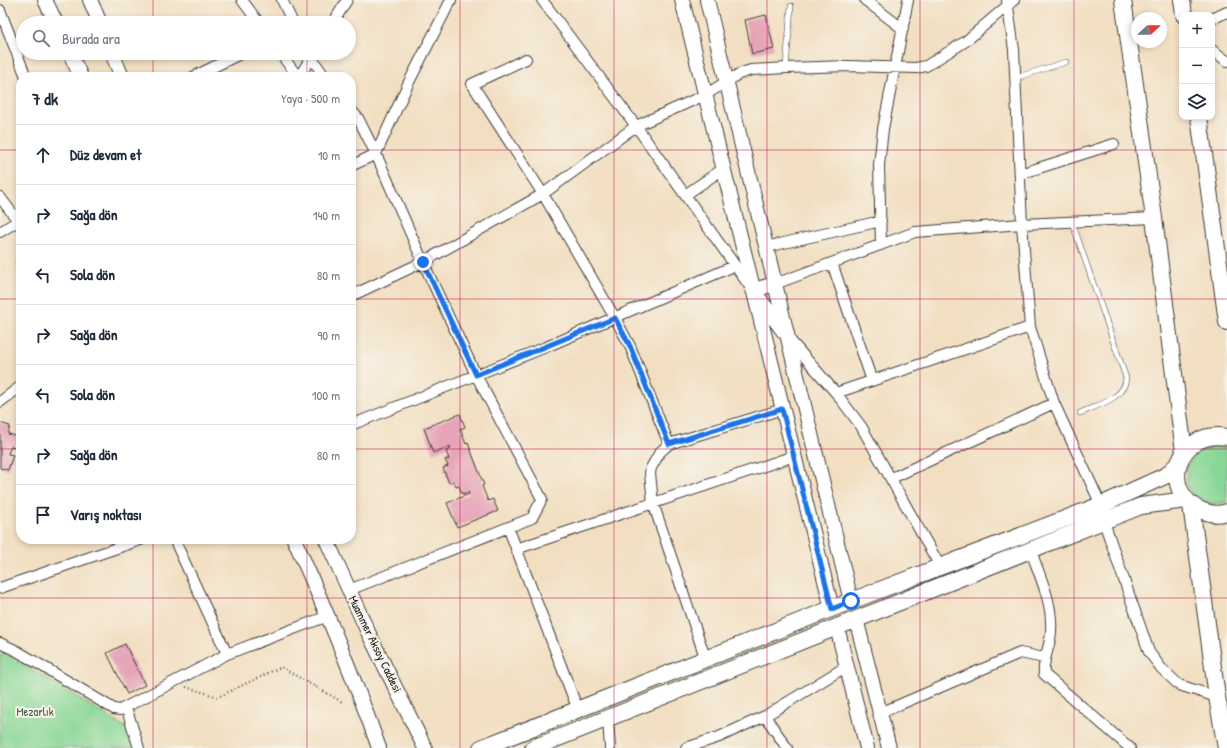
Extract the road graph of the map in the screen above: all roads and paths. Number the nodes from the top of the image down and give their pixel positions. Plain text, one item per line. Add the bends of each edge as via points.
1 (45, 0) edge
2 (90, 0) edge
3 (242, 0) edge
4 (282, 0) edge
5 (347, 0) edge
6 (451, 0) edge
7 (542, 0) edge
8 (682, 0) edge
9 (707, 0) edge
10 (865, 0) edge
11 (908, 0) edge
12 (1123, 0) edge
13 (1182, 0) edge
14 (1010, 1) edge
15 (790, 6) dead end
16 (0, 10) edge
17 (1184, 12) edge
18 (1227, 12) edge
19 (53, 16) edge
20 (97, 16) edge
21 (254, 16) edge
22 (290, 16) edge
23 (337, 16) edge
24 (1215, 18) edge
25 (902, 29) junction
26 (16, 51) edge
27 (1215, 52) edge
28 (526, 59) dead end
29 (19, 60) edge
30 (73, 60) edge
31 (115, 60) edge
32 (228, 60) edge
33 (285, 60) edge
34 (308, 60) edge
35 (314, 60) edge
36 (1066, 62) dead end
37 (1227, 62) edge
38 (786, 68) junction
39 (896, 68) junction
40 (24, 72) edge
41 (79, 72) edge
42 (120, 72) edge
43 (203, 72) edge
44 (294, 72) edge
45 (301, 72) edge
46 (322, 72) edge
47 (1015, 78) junction
48 (726, 82) junction
49 (705, 95) junction
50 (356, 116) edge
51 (1200, 120) edge
52 (636, 126) junction
53 (1114, 144) dead end
54 (376, 154) junction
55 (356, 164) edge
56 (723, 169) junction
57 (1020, 174) junction
58 (544, 194) junction
59 (685, 195) junction
60 (0, 198) edge
61 (16, 216) edge
62 (1154, 218) junction
63 (881, 221) junction
64 (16, 222) edge
65 (1072, 222) junction
66 (1022, 224) junction
67 (0, 232) edge
68 (881, 245) junction
69 (766, 247) junction
70 (1223, 259) edge
71 (423, 262) junction
72 (832, 263) junction
73 (734, 266) junction
74 (775, 284) junction
75 (753, 290) junction
76 (356, 294) edge
77 (615, 318) junction
78 (1227, 322) edge
79 (1030, 327) junction
80 (788, 337) junction
81 (476, 375) junction
82 (872, 381) junction
83 (16, 390) edge
84 (836, 393) junction
85 (0, 402) edge
86 (1054, 403) junction
87 (782, 409) junction
88 (1080, 414) dead end
89 (356, 423) edge
90 (1227, 437) edge
91 (669, 444) junction
92 (794, 456) junction
93 (1181, 457) junction
94 (892, 478) junction
95 (1189, 502) junction
96 (653, 503) junction
97 (1101, 505) junction
98 (1227, 512) edge
99 (1104, 522) junction
100 (508, 527) junction
101 (128, 544) edge
102 (176, 544) edge
103 (296, 544) edge
104 (328, 544) edge
105 (516, 549) junction
106 (1031, 551) junction
107 (941, 568) junction
108 (0, 588) edge
109 (349, 590) junction
110 (851, 601) junction
111 (832, 609) junction
112 (328, 616) junction
113 (856, 619) junction
114 (837, 627) junction
115 (0, 643) edge
116 (227, 654) junction
117 (1044, 658) junction
118 (706, 660) junction
119 (847, 666) junction
120 (171, 682) junction
121 (1217, 697) junction
122 (342, 702) dead end
123 (126, 707) junction
124 (578, 710) junction
125 (880, 713) junction
126 (765, 716) junction
127 (608, 719) junction
128 (139, 748) edge
129 (379, 748) edge
130 (425, 748) edge
131 (481, 748) edge
132 (533, 748) edge
133 (610, 748) edge
134 (686, 748) edge
135 (787, 748) edge
136 (867, 748) edge
137 (889, 748) edge
138 (1130, 748) edge
139 (1226, 748) edge

1 - 19 street
2 - 20 street
3 - 21 street
4 - 22 street
5 - 23 street
6 - 54 street
7 - 52 street
8 - 49 street
9 - 48 street
10 - 25 street
11 - 25 street
12 - 62 main road
13 - 17 main road
14 - 39 street via 1003,11 966,40 926,66
14 - 47 street
15 - 38 lane
16 - 26 street
18 - 24 street
25 - 39 street
27 - 37 street
28 - 58 street via 472,84
29 - 40 street
30 - 41 street
31 - 42 street
32 - 43 street
33 - 44 street
34 - 45 street
35 - 46 street
36 - 47 lane
38 - 39 street
38 - 48 street via 750,70
39 - 63 street via 883,129 879,165
47 - 57 street
48 - 49 street
48 - 69 street
49 - 52 street
49 - 56 street
50 - 54 street
51 - 70 main road
52 - 58 street
52 - 59 street
53 - 57 street
54 - 55 street
54 - 71 street
56 - 59 street
56 - 75 street
57 - 66 street
58 - 71 street
58 - 77 street
59 - 73 street
60 - 61 street
62 - 65 street
62 - 93 main road
63 - 68 street
63 - 69 street
64 - 67 street
65 - 66 street
65 - 88 lane via 1126,378 1120,393
66 - 68 street via 915,232
66 - 79 street
68 - 72 street
69 - 74 street
70 - 78 main road
71 - 76 street
71 - 81 street
72 - 74 street
72 - 82 street
73 - 75 street
73 - 77 street
74 - 75 street
74 - 80 street
75 - 80 street
75 - 87 street
77 - 81 street
77 - 91 street via 630,346
79 - 82 street
79 - 86 street
80 - 84 street
80 - 110 street
81 - 89 street
81 - 100 street via 542,499 532,518
82 - 84 street
83 - 85 street
84 - 94 street via 861,426
86 - 94 street
86 - 97 street
87 - 91 street
87 - 92 street
90 - 93 main road via 1204,437 1193,443
91 - 96 street via 656,457 651,468
92 - 96 street
92 - 111 street
93 - 95 main road via 1177,475 1179,488
93 - 97 main road via 1167,475
94 - 107 street
95 - 98 main road via 1196,509 1209,514
95 - 99 main road via 1141,506
95 - 121 main road
96 - 105 street
96 - 118 street
97 - 107 main road
99 - 106 main road
99 - 121 street via 1149,652 1179,685
100 - 105 street
100 - 109 street
101 - 108 street
102 - 116 street
103 - 112 street
104 - 109 street, Muammer Aksoy Caddesi
105 - 124 street
106 - 113 main road
106 - 117 street via 1050,606 1052,633
107 - 110 main road
109 - 130 street, Muammer Aksoy Caddesi
110 - 111 main road
111 - 118 main road
112 - 116 street
112 - 129 street
113 - 114 main road
113 - 125 street
114 - 119 street
114 - 127 main road
115 - 123 street via 114,709
116 - 120 street
117 - 125 street via 1020,653
117 - 138 street via 1046,676
118 - 124 main road
119 - 126 street
119 - 136 street
120 - 122 path via 218,697 281,667
120 - 123 street
121 - 139 main road
123 - 128 street
124 - 131 main road
125 - 137 street
126 - 134 street via 719,737
126 - 135 street
127 - 132 main road
127 - 133 street

